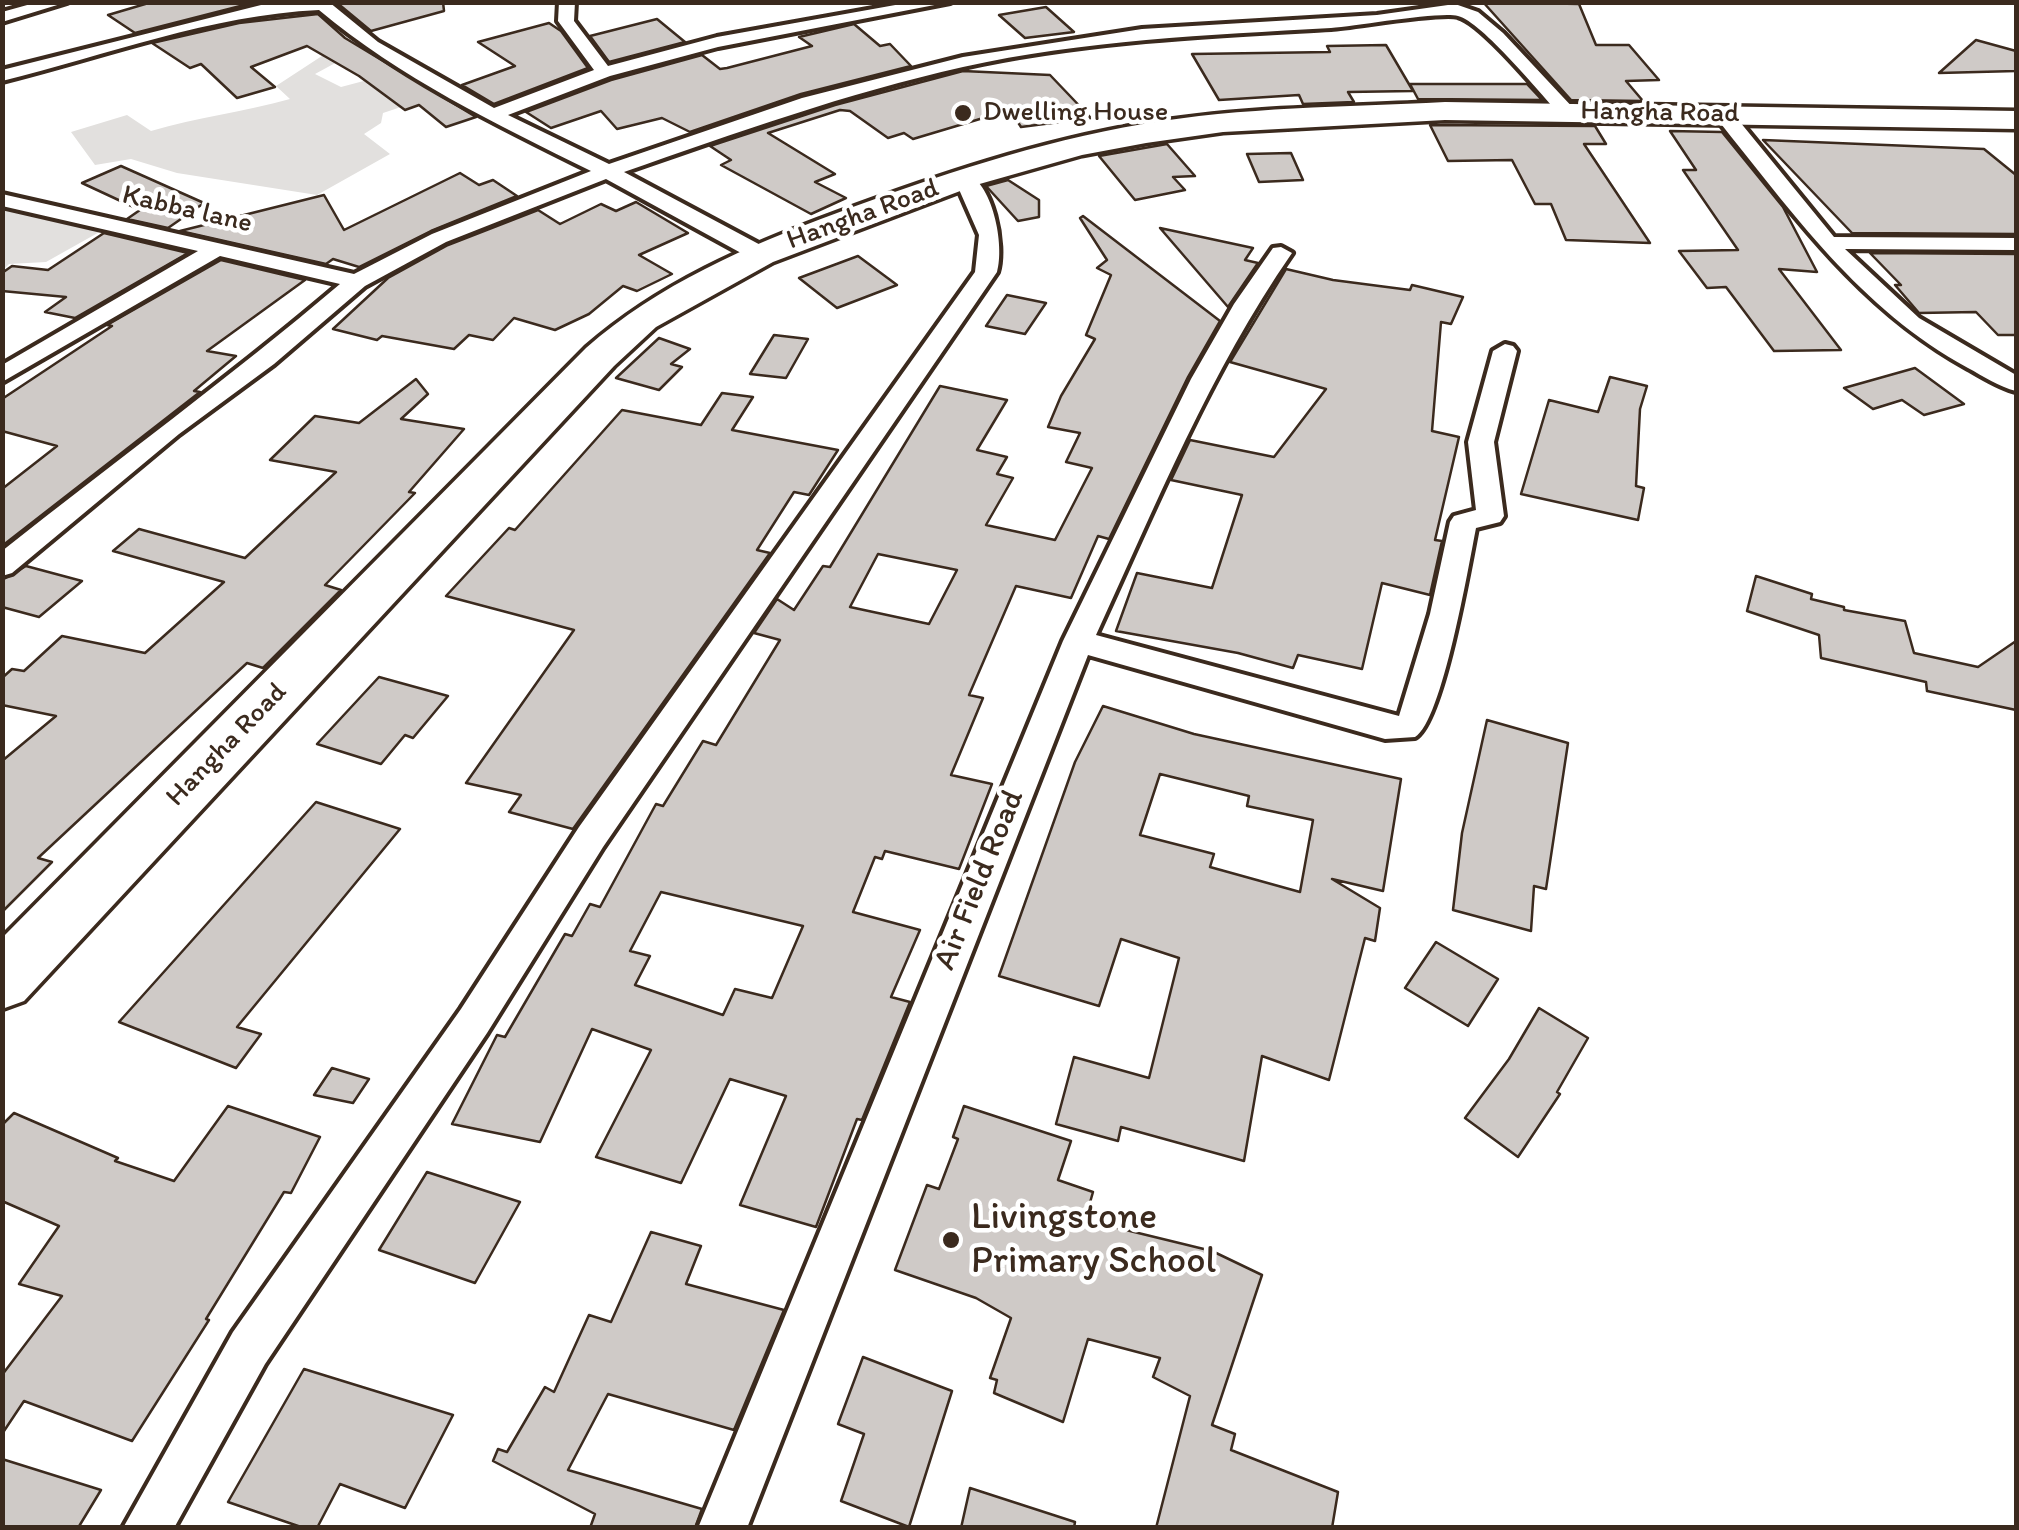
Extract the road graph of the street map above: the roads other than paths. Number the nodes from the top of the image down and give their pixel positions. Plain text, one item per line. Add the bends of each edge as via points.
1 (59, 2) edge
2 (566, 2) edge
3 (942, 2) edge
4 (320, 4) edge
5 (2, 17) edge
6 (604, 72) junction
7 (2, 76) edge
8 (1567, 111) junction
9 (493, 115) junction
10 (1724, 115) junction
11 (2016, 120) edge
12 (604, 170) junction
13 (964, 178) junction
14 (2, 200) edge
15 (1831, 242) junction
16 (2016, 244) edge
17 (221, 248) junction
18 (1281, 253) dead end
19 (760, 254) junction
20 (357, 281) junction
21 (1505, 351) dead end
22 (2, 375) edge
23 (2016, 384) edge
24 (2, 566) edge
25 (1078, 640) junction
26 (2, 982) edge
27 (147, 1528) edge
28 (722, 1528) edge

1 - 5 street
2 - 6 street via 566,21
3 - 6 street via 717,42
4 - 7 street via 215,19
4 - 9 street via 372,46
6 - 9 street
8 - 10 highway, Hangha Road
8 - 12 street via 1472,15 1442,10 1142,34 962,62 808,102
8 - 13 highway, Hangha Road via 1224,123 1078,146
9 - 12 street
10 - 11 highway, Hangha Road
10 - 15 street
12 - 19 street
12 - 20 street via 439,238
13 - 19 highway, Hangha Road
13 - 27 street via 990,234 994,254 986,272 591,837 474,1021 249,1348
14 - 17 street, Kabba lane
15 - 16 street
15 - 23 street via 1911,322
17 - 20 street, Kabba lane
17 - 22 street
18 - 25 street, Air Field Road via 1203,378
19 - 26 highway, Hangha Road via 642,318 600,357
20 - 24 street
21 - 25 street via 1480,442 1490,516 1464,522 1413,723 1385,727
25 - 28 street, Air Field Road

